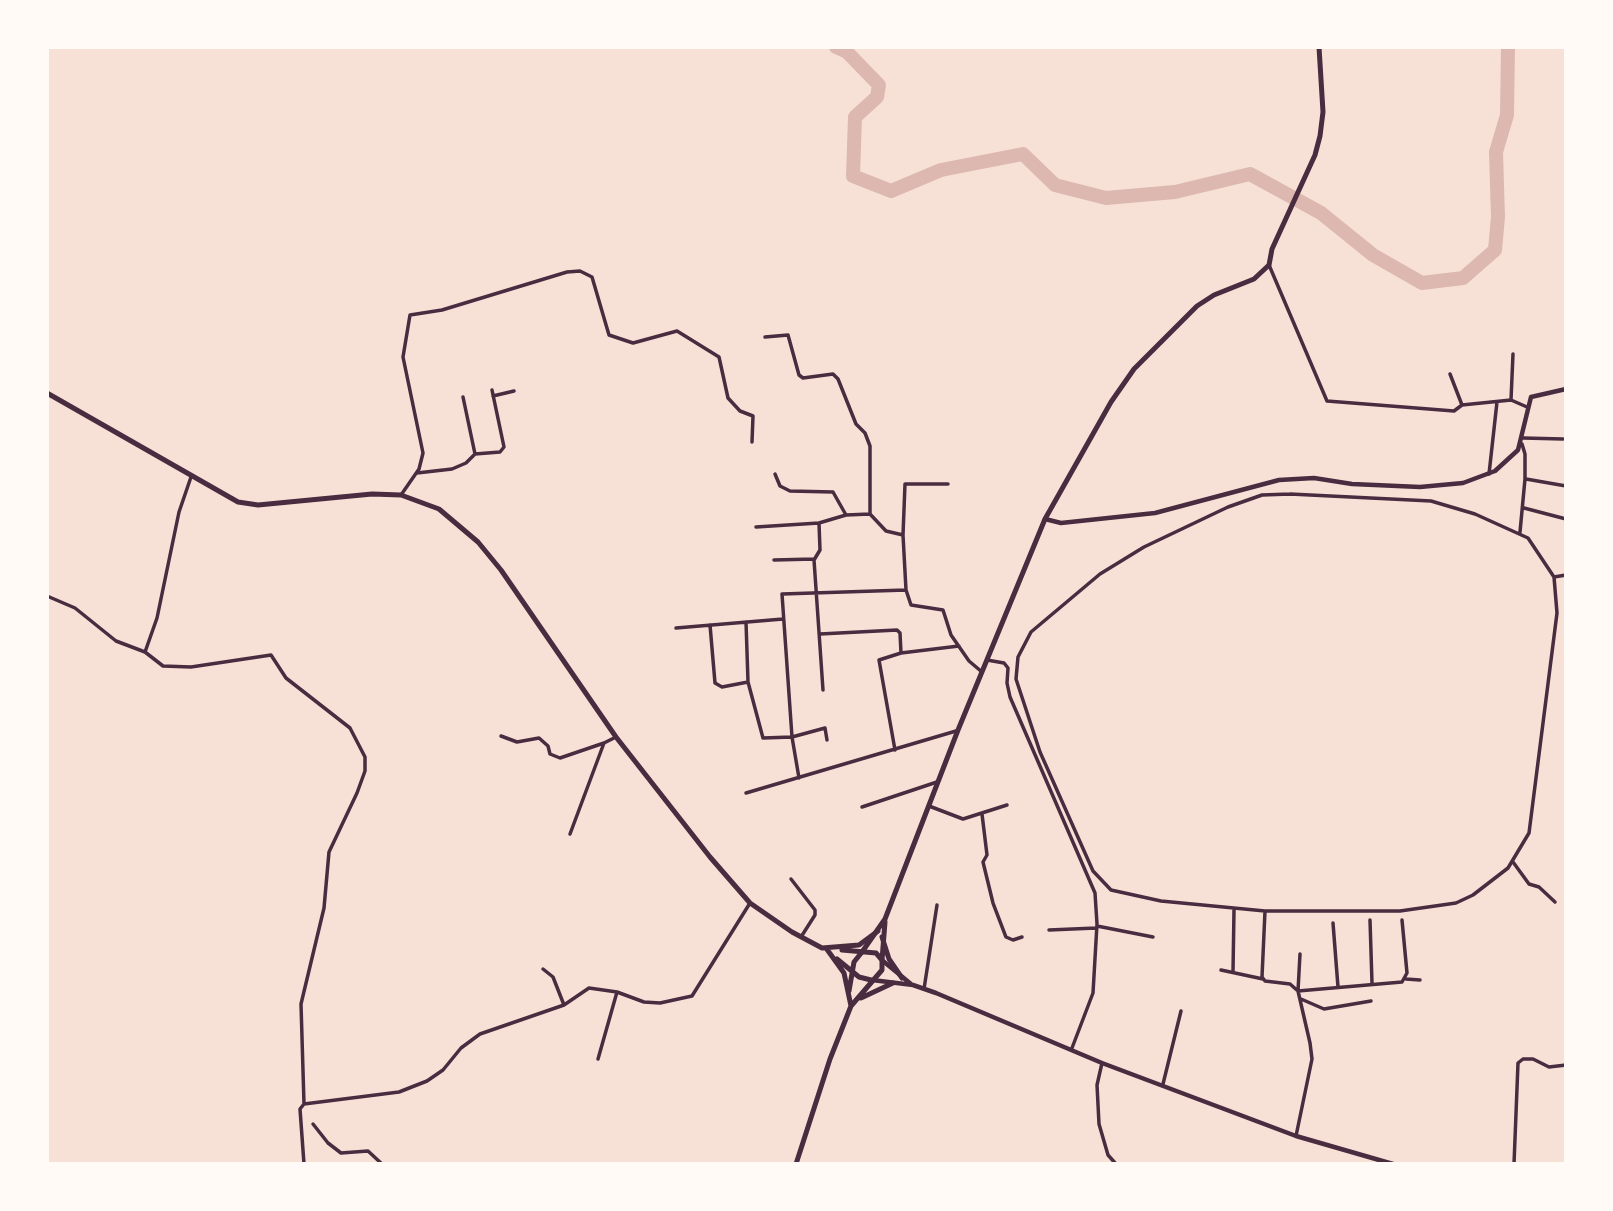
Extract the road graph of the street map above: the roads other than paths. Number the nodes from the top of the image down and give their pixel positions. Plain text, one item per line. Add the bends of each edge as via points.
1 (1319, 47) edge
2 (1269, 265) junction
3 (765, 337) dead end
4 (1513, 354) dead end
5 (1450, 374) dead end
6 (1566, 389) edge
7 (492, 390) dead end
8 (514, 391) dead end
9 (47, 393) edge
10 (493, 396) junction
11 (463, 397) dead end
12 (1511, 400) junction
13 (1497, 402) junction
14 (1462, 405) junction
15 (1527, 407) junction
16 (1523, 438) junction
17 (1563, 439) dead end
18 (752, 442) dead end
19 (1522, 444) junction
20 (475, 454) junction
21 (417, 473) junction
22 (775, 474) dead end
23 (1489, 474) junction
24 (191, 477) junction
25 (1525, 479) junction
26 (948, 484) dead end
27 (1566, 486) edge
28 (401, 495) junction
29 (1524, 508) junction
30 (870, 514) junction
31 (846, 515) junction
32 (1045, 519) junction
33 (1566, 519) edge
34 (819, 523) junction
35 (756, 527) dead end
36 (1520, 532) junction
37 (903, 535) junction
38 (814, 559) junction
39 (774, 560) dead end
40 (1566, 575) edge
41 (1554, 577) junction
42 (906, 590) junction
43 (816, 594) junction
44 (47, 596) edge
45 (783, 619) junction
46 (746, 622) junction
47 (710, 625) junction
48 (677, 628) dead end
49 (820, 634) junction
50 (959, 646) junction
51 (145, 652) junction
52 (901, 653) junction
53 (987, 660) junction
54 (982, 672) junction
55 (748, 682) junction
56 (823, 690) dead end
57 (958, 730) junction
58 (501, 736) dead end
59 (616, 737) junction
60 (792, 737) junction
61 (828, 740) dead end
62 (604, 743) junction
63 (895, 750) junction
64 (799, 778) junction
65 (939, 781) junction
66 (746, 793) dead end
67 (1007, 805) dead end
68 (929, 806) junction
69 (862, 807) dead end
70 (982, 814) junction
71 (569, 834) dead end
72 (1513, 862) junction
73 (791, 880) dead end
74 (1555, 902) dead end
75 (750, 903) junction
76 (937, 905) dead end
77 (1234, 910) junction
78 (1265, 911) junction
79 (885, 919) junction
80 (1370, 920) dead end
81 (1402, 920) dead end
82 (1333, 923) dead end
83 (1097, 927) junction
84 (1049, 930) dead end
85 (878, 931) junction
86 (1022, 936) dead end
87 (801, 937) junction
88 (882, 937) junction
89 (1153, 937) dead end
90 (826, 948) junction
91 (838, 948) junction
92 (862, 952) junction
93 (1300, 954) dead end
94 (834, 958) junction
95 (882, 960) junction
96 (543, 969) dead end
97 (854, 970) junction
98 (1221, 970) dead end
99 (1233, 972) junction
100 (902, 978) junction
101 (1263, 979) junction
102 (1406, 979) junction
103 (1420, 979) dead end
104 (871, 980) junction
105 (893, 983) junction
106 (1372, 983) junction
107 (913, 985) junction
108 (1338, 987) junction
109 (924, 989) junction
110 (617, 992) junction
111 (1298, 992) junction
112 (849, 994) junction
113 (859, 999) junction
114 (1301, 999) junction
115 (1371, 1001) dead end
116 (564, 1005) junction
117 (851, 1006) junction
118 (1181, 1011) dead end
119 (1072, 1048) junction
120 (598, 1059) dead end
121 (1102, 1062) junction
122 (1566, 1065) edge
123 (1163, 1084) junction
124 (304, 1104) junction
125 (313, 1124) dead end
126 (1296, 1136) junction
127 (1108, 1156) junction
128 (304, 1164) edge
129 (382, 1164) edge
130 (796, 1164) edge
131 (1109, 1164) edge
132 (1116, 1164) edge
133 (1393, 1164) edge
134 (1514, 1164) edge

1 - 2 main road via 1323,112 1315,155
2 - 14 street via 1327,401 1454,411
2 - 32 main road via 1254,279 1197,306 1134,369
3 - 30 street via 790,337 803,379 836,375 870,446
4 - 12 street
5 - 14 street
6 - 15 main road via 1531,397
7 - 10 street
8 - 10 street
9 - 24 main road
10 - 20 street via 504,447 500,452
11 - 20 street
12 - 13 street
12 - 15 street
13 - 14 street
13 - 23 street
15 - 16 main road
16 - 17 street
16 - 19 main road
18 - 21 street via 753,415 740,411 728,398 719,357 677,331 633,343 609,335 592,277 580,271 410,315 404,357 423,453
19 - 23 main road
19 - 25 street
20 - 21 street via 452,469
21 - 28 street
22 - 31 street via 780,486 790,491 833,492
23 - 32 main road via 1447,486 1420,487 1314,478 1279,480 1154,513 1062,523
24 - 28 main road via 224,497 258,505
24 - 51 street
25 - 27 street
25 - 29 street
26 - 37 street via 905,484
28 - 59 main road via 439,509 478,542
29 - 33 street
29 - 36 street
30 - 31 street
30 - 37 street via 886,531
31 - 34 street
32 - 53 main road
34 - 35 street
34 - 38 street via 820,550
36 - 41 street via 1535,546
36 - 77 street via 1431,501 1262,495 1128,556 1061,604 1031,632 1018,657 1018,693 1093,871 1111,890 1133,897
37 - 42 street
38 - 39 street
38 - 43 street
40 - 41 street
41 - 72 street via 1557,613 1536,789 1529,833
42 - 43 street
42 - 50 street via 911,605 943,610
43 - 45 street via 782,594
43 - 49 street
44 - 51 street via 75,608 116,641
45 - 46 street
45 - 60 street
46 - 47 street
46 - 55 street
47 - 48 street
47 - 55 street via 715,683 722,687
49 - 52 street via 897,630
49 - 56 street
50 - 52 street
50 - 54 street
51 - 124 street via 163,666 191,667 271,656 286,678 350,728 365,757 357,793 329,852 324,908 301,1004
52 - 63 street via 879,660
53 - 54 main road
53 - 83 street via 1008,668 1010,697 1095,890
54 - 57 main road
55 - 60 street via 763,738
57 - 63 street
57 - 65 main road
58 - 62 street via 517,741 540,738 550,754 559,758
59 - 62 street
59 - 75 main road
60 - 61 street via 825,729
60 - 64 street
62 - 71 street
63 - 64 street
64 - 66 street
65 - 68 main road
65 - 69 street
67 - 70 street
68 - 70 street via 964,819
68 - 79 main road
70 - 86 street via 987,855 983,862 993,903 1006,937
72 - 74 street via 1530,884
72 - 78 street via 1473,895 1436,908
73 - 87 street via 815,910
75 - 87 main road
75 - 110 street via 692,996 660,1003
76 - 109 street
77 - 78 street
77 - 99 street
78 - 101 street
79 - 85 main road
79 - 88 main road
80 - 106 street
81 - 102 street
82 - 108 street
83 - 84 street
83 - 89 street
83 - 119 street via 1093,993
85 - 91 main road via 859,944
85 - 92 main road
87 - 90 main road
88 - 95 main road
88 - 100 main road
90 - 91 main road
90 - 94 main road
91 - 92 main road
92 - 95 main road via 872,951
92 - 97 main road via 855,958
93 - 111 street
94 - 97 main road
94 - 112 main road via 844,972
95 - 100 main road
95 - 104 main road via 882,970
96 - 116 street via 552,977
97 - 104 main road
97 - 112 main road
98 - 99 street
99 - 101 street
100 - 107 main road
101 - 111 street via 1290,984
102 - 103 street
102 - 106 street
104 - 105 main road
104 - 113 main road
105 - 107 main road
105 - 113 main road
106 - 108 street
107 - 109 main road
108 - 111 street
109 - 119 main road
110 - 116 street via 589,988
110 - 120 street
111 - 114 street
112 - 117 main road
113 - 117 main road
114 - 115 street via 1324,1009
114 - 126 street via 1312,1059
116 - 124 street via 480,1034 443,1070 399,1092
117 - 130 main road
118 - 123 street
119 - 121 main road
121 - 123 main road
121 - 127 street via 1097,1106
122 - 134 street via 1549,1067 1533,1059 1518,1063
123 - 126 main road
124 - 128 street via 300,1109
125 - 129 street via 341,1153 368,1151
126 - 133 main road
127 - 131 street
127 - 132 street

